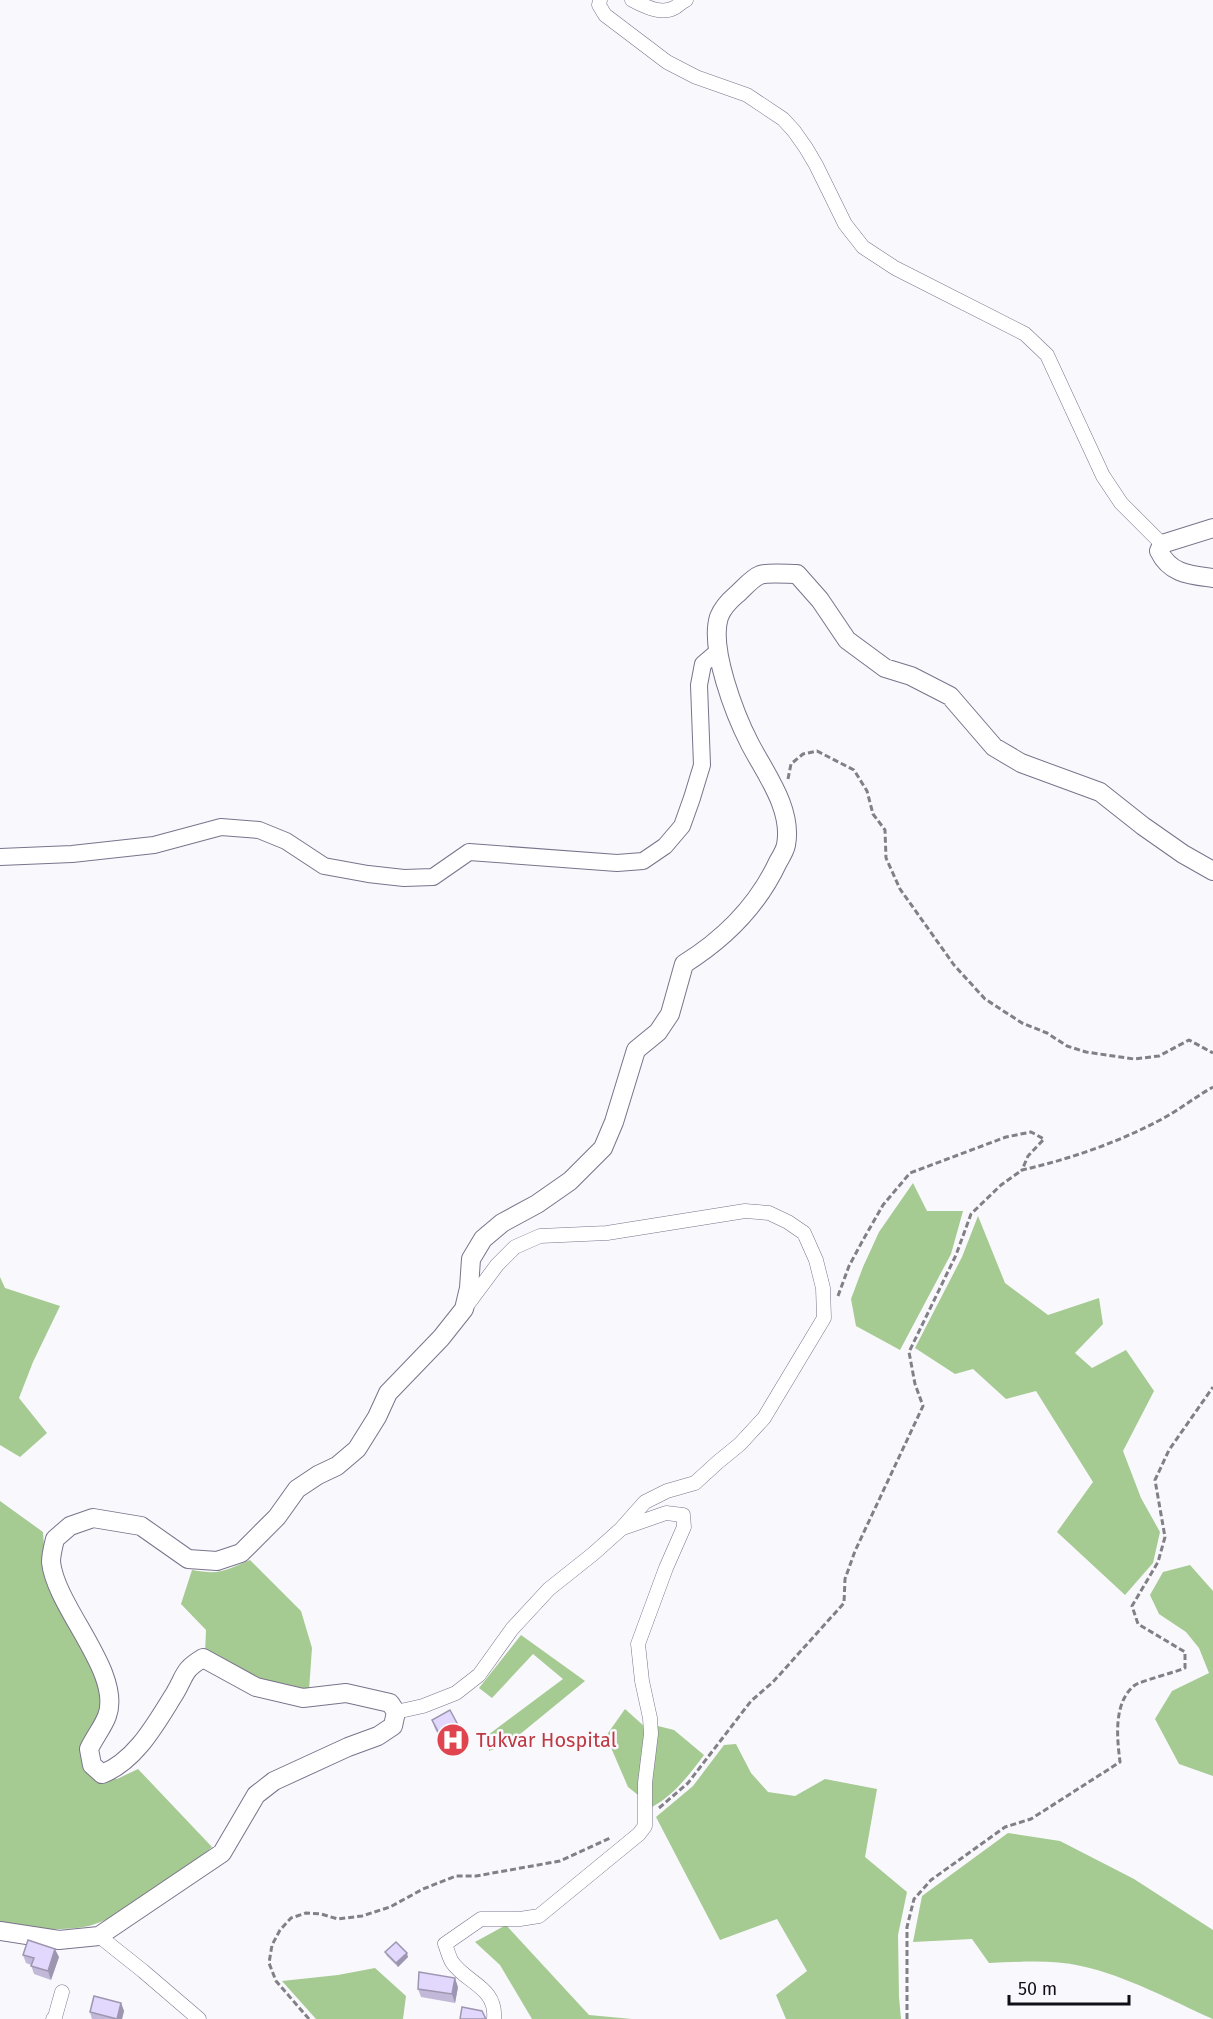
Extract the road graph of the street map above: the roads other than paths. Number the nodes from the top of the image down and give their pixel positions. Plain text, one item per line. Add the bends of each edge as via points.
1 (600, 0) edge
2 (632, 0) edge
3 (686, 0) edge
4 (1213, 528) edge
5 (1162, 544) junction
6 (1213, 578) edge
7 (717, 652) junction
8 (0, 857) edge
9 (1213, 871) edge
10 (464, 1309) junction
11 (621, 1529) junction
12 (396, 1712) junction
13 (0, 1931) edge
14 (99, 1936) junction
15 (62, 1992) dead end
16 (53, 2019) edge
17 (199, 2019) edge
18 (494, 2019) edge

1 - 5 street via 605,15 667,62 747,95 783,119 806,148 845,224 862,247 1036,342 1047,355 1103,476 1121,503
2 - 3 street via 661,11
4 - 5 main road
5 - 6 main road via 1159,551 1164,561 1182,574
7 - 8 street via 703,664 699,685 702,765 692,798 682,826 665,846 643,861 617,863 469,852 433,877 404,878 324,866 286,841 259,830 221,827 154,844 72,854
7 - 9 main road via 719,617 729,601 761,574 796,574 820,600 847,640 885,668 950,696 994,747 1021,763 1100,792 1183,854
7 - 10 main road via 749,742 774,787 786,819 786,845 768,883 749,909 708,949 684,964 670,1014 658,1032 636,1050 603,1148 570,1181 483,1239 471,1259
10 - 11 street via 515,1247 540,1236 607,1233 745,1211 768,1213 804,1233 823,1288 824,1318 764,1418 695,1483 645,1502
10 - 12 main road via 388,1393 357,1449 337,1466 297,1489 277,1517 241,1553 217,1561 188,1559 141,1526 93,1518 70,1526 55,1539 51,1561 56,1583 109,1692 107,1715 88,1749 92,1765 102,1774 116,1769 138,1747 188,1667 203,1658 256,1687 303,1698 346,1693 390,1703
11 - 12 street via 549,1588 512,1629 479,1675 456,1693
11 - 18 street via 666,1513 682,1515 684,1527 638,1644 651,1734 645,1826 539,1916 481,1919 444,1944 453,1963 483,1988 495,2009
12 - 14 main road via 393,1726 378,1736 274,1781 256,1796 222,1853
13 - 14 main road via 59,1940
14 - 17 street
15 - 16 street

